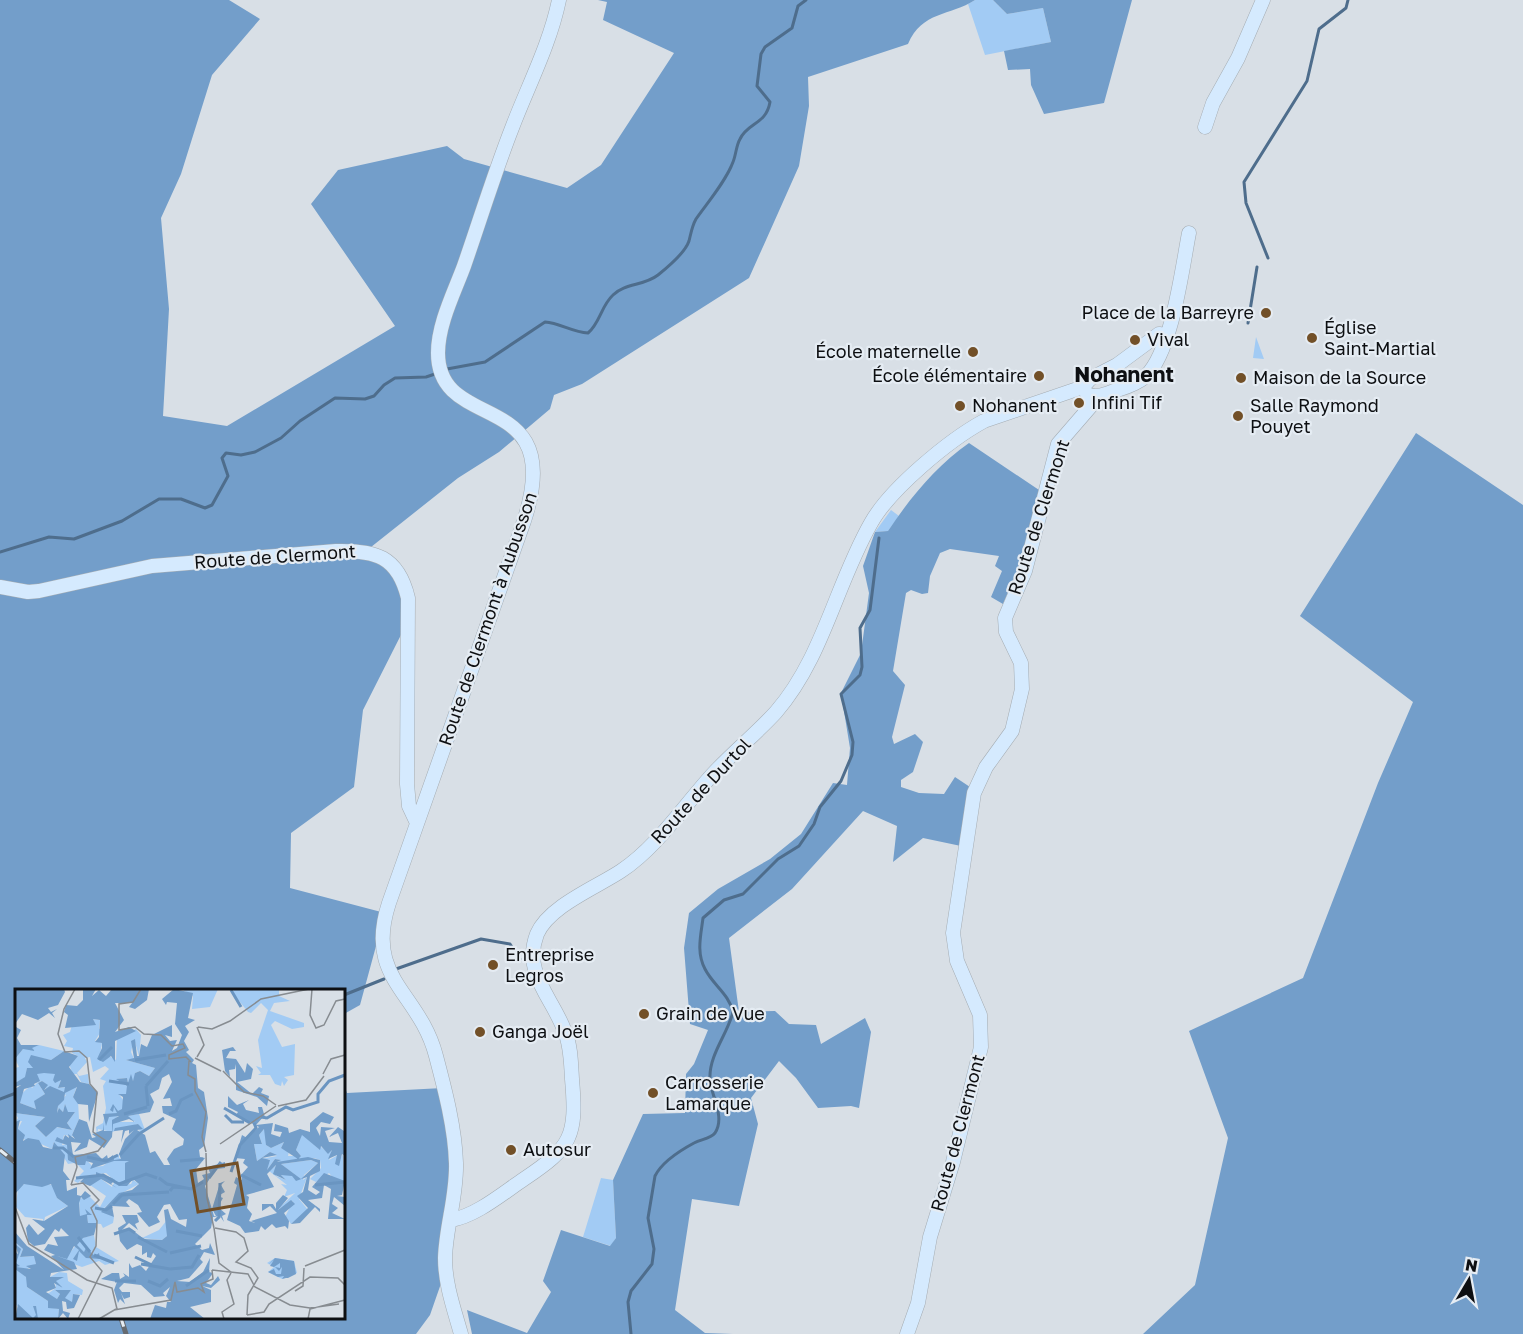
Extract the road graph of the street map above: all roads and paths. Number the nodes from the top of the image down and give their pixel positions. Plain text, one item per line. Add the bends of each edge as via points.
1 (559, 0) edge
2 (1263, 0) edge
3 (1205, 127) dead end
4 (1189, 232) dead end
5 (1165, 335) junction
6 (1088, 392) junction
7 (0, 587) edge
8 (417, 823) junction
9 (451, 1220) junction
10 (461, 1334) edge
11 (907, 1334) edge

1 - 8 street, Route de Clermont à Aubusson via 439,339 439,365 449,386 460,397 518,432 533,458 535,479 524,521
2 - 3 street
4 - 5 street via 1174,312
5 - 6 street via 1159,334 1117,365 1090,379
5 - 6 street via 1148,374 1127,387
6 - 9 street, Route de Durtol via 984,421 943,449 898,490 871,523 823,633 775,713 714,773 647,850 544,923 536,940 534,972 566,1033 574,1126 565,1145 549,1162
6 - 11 street, Route de Clermont via 1090,407 1058,444 1024,571 1005,618 1006,632 1021,663 1022,688 1010,736 986,767 974,793 953,933 957,961 982,1025 981,1047
7 - 8 street, Route de Clermont via 39,591 152,566 336,551 365,551 385,559 402,579 408,598 407,784 409,806
8 - 9 street, Route de Clermont à Aubusson via 385,917 382,948 389,972 423,1023 436,1058 456,1160
9 - 10 street, Route de Clermont à Aubusson via 447,1279

